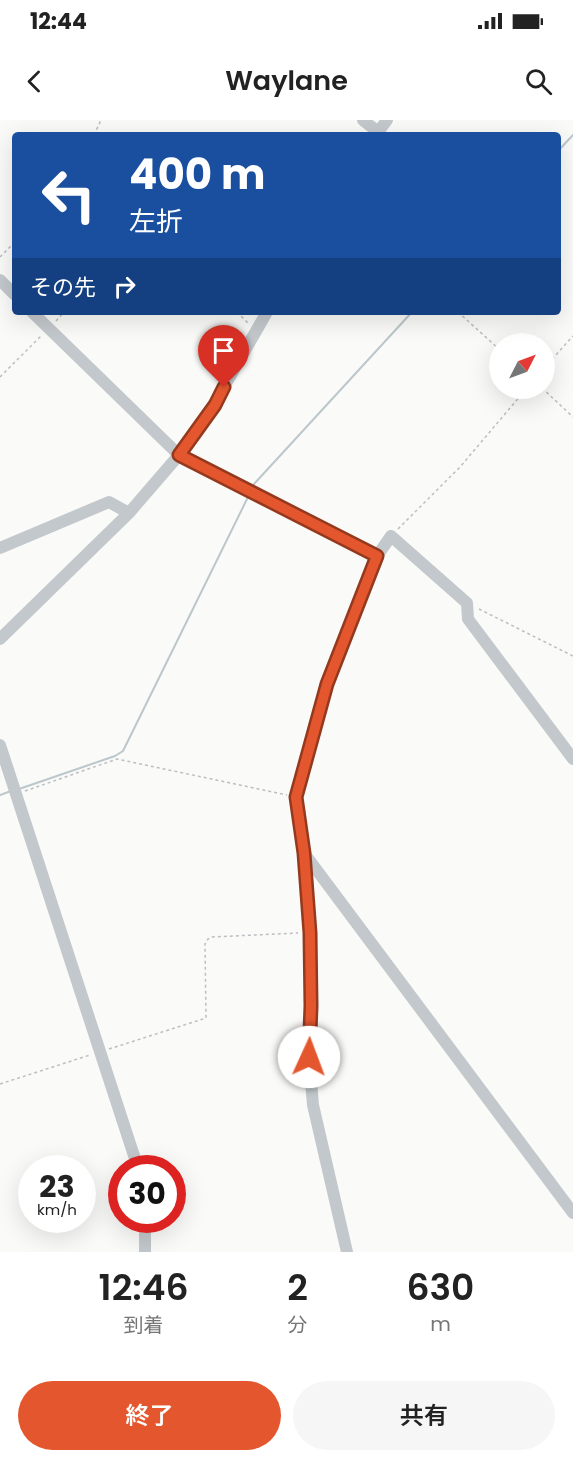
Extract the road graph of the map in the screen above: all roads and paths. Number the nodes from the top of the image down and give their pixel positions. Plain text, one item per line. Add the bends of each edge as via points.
1 (363, 120) edge
2 (375, 132) edge
3 (12, 245) edge
4 (0, 257) edge
5 (0, 280) edge
6 (12, 292) edge
7 (35, 315) edge
8 (240, 315) edge
9 (265, 315) edge
10 (461, 315) edge
11 (49, 329) junction
12 (257, 331) junction
13 (573, 336) edge
14 (489, 340) edge
15 (555, 356) edge
16 (0, 377) edge
17 (517, 399) edge
18 (554, 399) edge
19 (573, 417) edge
20 (179, 455) junction
21 (129, 513) junction
22 (391, 536) junction
23 (0, 548) edge
24 (377, 556) junction
25 (467, 603) junction
26 (0, 639) edge
27 (573, 656) edge
28 (0, 745) edge
29 (573, 759) edge
30 (17, 794) junction
31 (296, 797) junction
32 (304, 853) junction
33 (310, 933) junction
34 (206, 1018) dead end
35 (134, 1155) edge
36 (573, 1213) edge
37 (145, 1233) edge
38 (145, 1252) edge
39 (346, 1252) edge

1 - 2 street
3 - 4 path
5 - 6 street
7 - 11 street
8 - 12 path
9 - 12 street
10 - 14 path
11 - 16 path
11 - 20 street
12 - 20 street via 215,405
13 - 15 path
17 - 22 path via 460,467
18 - 19 path
20 - 21 street
20 - 24 street
21 - 23 street via 109,502
21 - 26 street
22 - 24 street
22 - 25 street
24 - 31 street via 327,684
25 - 27 path
25 - 29 street via 468,619
28 - 30 street
30 - 31 path via 117,759
30 - 35 street
31 - 32 street
32 - 33 street
32 - 36 street
33 - 34 path via 208,939
33 - 39 street via 309,1057 313,1105
37 - 38 street

